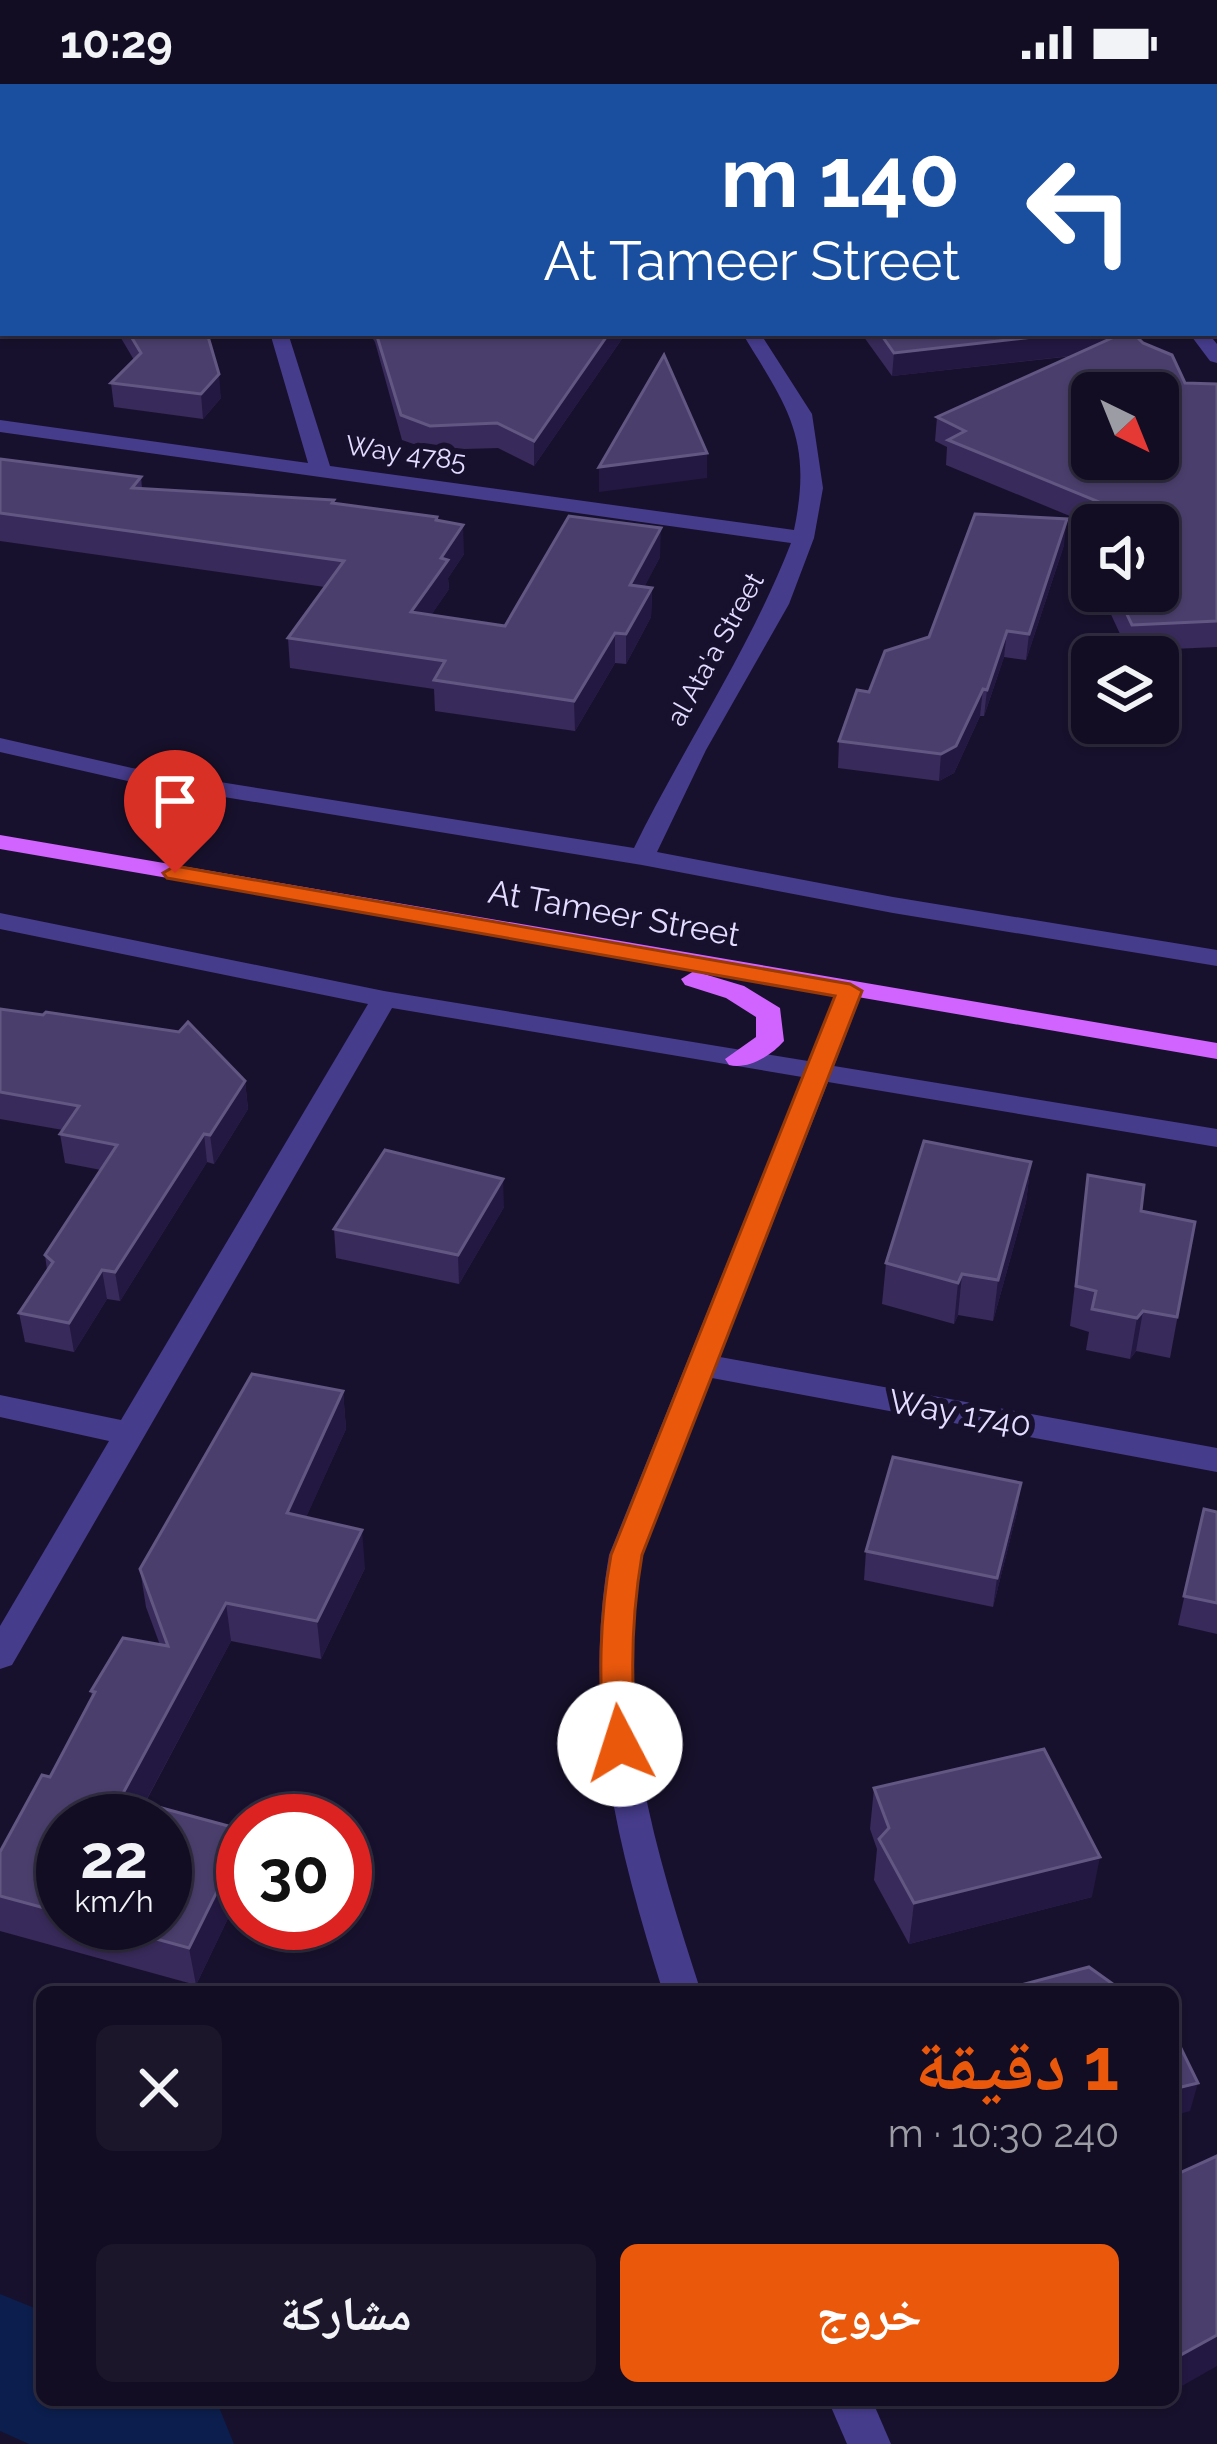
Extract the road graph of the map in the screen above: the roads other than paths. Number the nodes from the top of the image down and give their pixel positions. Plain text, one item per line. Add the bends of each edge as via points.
1 (281, 336) edge
2 (753, 336) edge
3 (0, 426) edge
4 (320, 468) junction
5 (803, 538) junction
6 (0, 745) edge
7 (0, 842) edge
8 (642, 856) junction
9 (0, 921) edge
10 (633, 953) junction
11 (1217, 958) edge
12 (850, 991) junction
13 (384, 999) junction
14 (1217, 1051) edge
15 (739, 1059) junction
16 (818, 1073) junction
17 (1217, 1138) edge
18 (703, 1365) junction
19 (0, 1406) edge
20 (127, 1433) junction
21 (1217, 1460) edge
22 (0, 1655) edge
23 (680, 1986) edge
24 (853, 2406) edge
25 (869, 2444) edge

1 - 4 street
2 - 5 street, al Ata'a Street via 802,414 813,488
3 - 4 street, Way 4785
4 - 5 street, Way 4785
5 - 8 street, al Ata'a Street via 778,604
6 - 8 street via 132,776
7 - 10 main road, At Tameer Street
8 - 11 street
9 - 13 street
10 - 12 main road, At Tameer Street
10 - 15 main road via 770,1014 770,1041
12 - 14 main road, At Tameer Street
12 - 16 street
13 - 15 street
13 - 20 street
15 - 16 street
16 - 17 street
16 - 18 street
18 - 21 street, Way 1740
18 - 23 street via 626,1555 614,1676 620,1744
19 - 20 street
20 - 22 street
24 - 25 street

